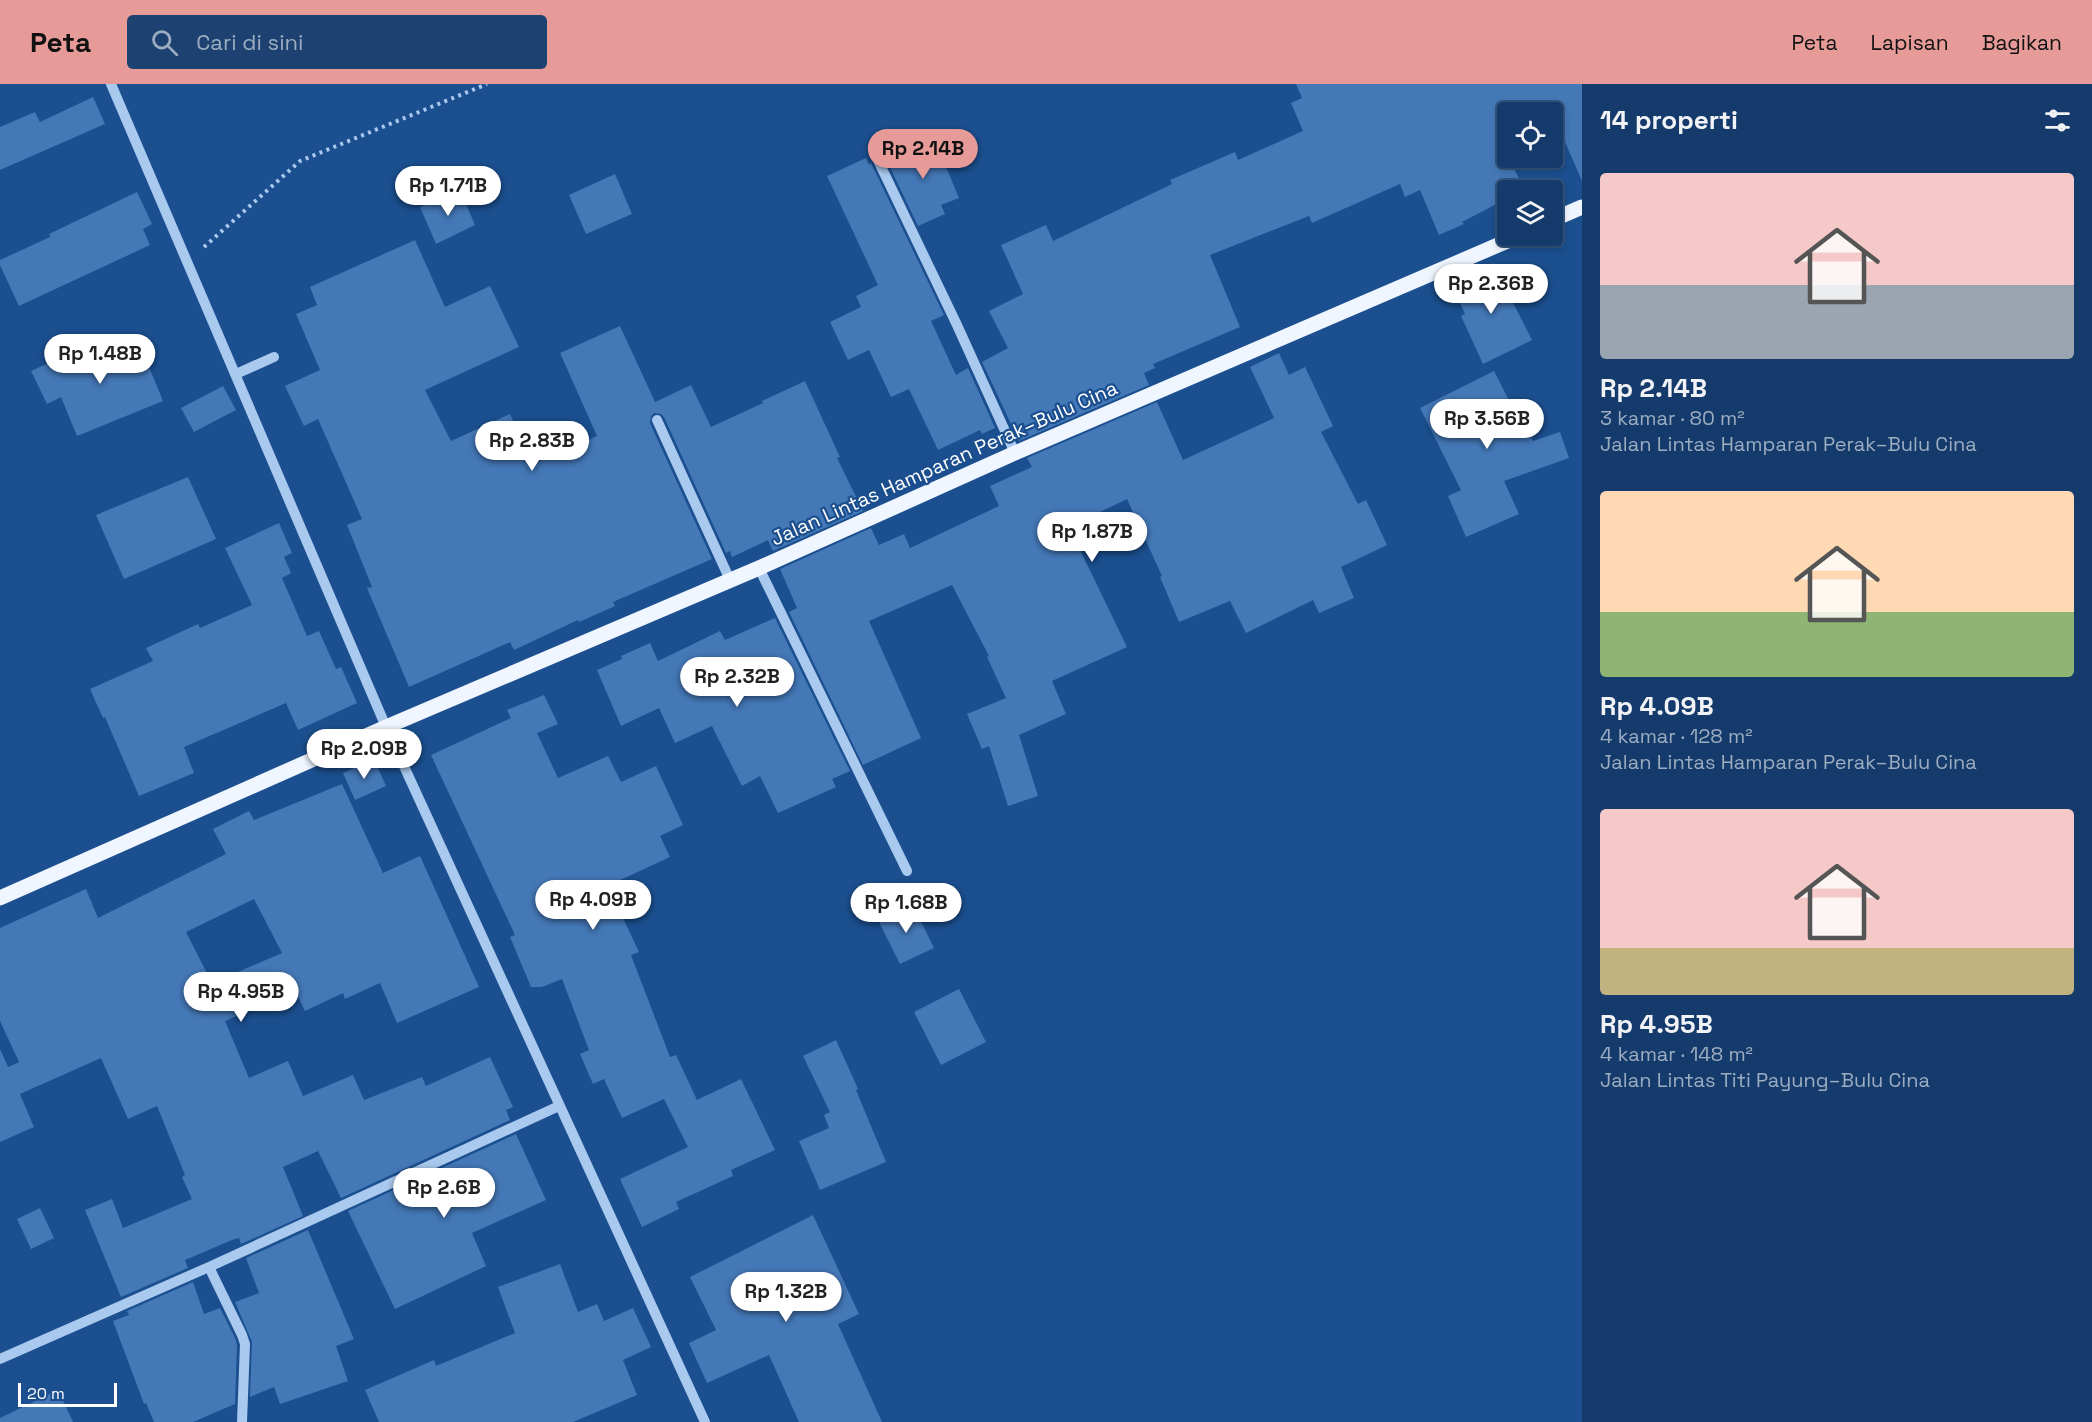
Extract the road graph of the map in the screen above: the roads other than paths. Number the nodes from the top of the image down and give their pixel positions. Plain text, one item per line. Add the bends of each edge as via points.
1 (111, 84) edge
2 (875, 154) dead end
3 (1582, 207) edge
4 (1563, 215) edge
5 (1497, 245) edge
6 (274, 357) dead end
7 (236, 374) junction
8 (657, 420) dead end
9 (1016, 453) junction
10 (759, 568) junction
11 (730, 579) junction
12 (386, 727) junction
13 (907, 871) dead end
14 (0, 898) edge
15 (559, 1106) junction
16 (209, 1267) junction
17 (0, 1359) edge
18 (242, 1422) edge
19 (705, 1422) edge

1 - 7 street
2 - 9 street
3 - 4 main road
5 - 9 main road, Jalan Lintas Hamparan Perak–Bulu Cina
6 - 7 street
7 - 12 street
8 - 11 street
9 - 10 main road, Jalan Lintas Hamparan Perak–Bulu Cina
10 - 11 main road, Jalan Lintas Hamparan Perak–Bulu Cina
10 - 13 street
11 - 12 main road, Jalan Lintas Hamparan Perak–Bulu Cina
12 - 14 main road, Jalan Lintas Hamparan Perak–Bulu Cina
12 - 15 street
15 - 16 street
15 - 19 street
16 - 17 street
16 - 18 street via 245,1344

